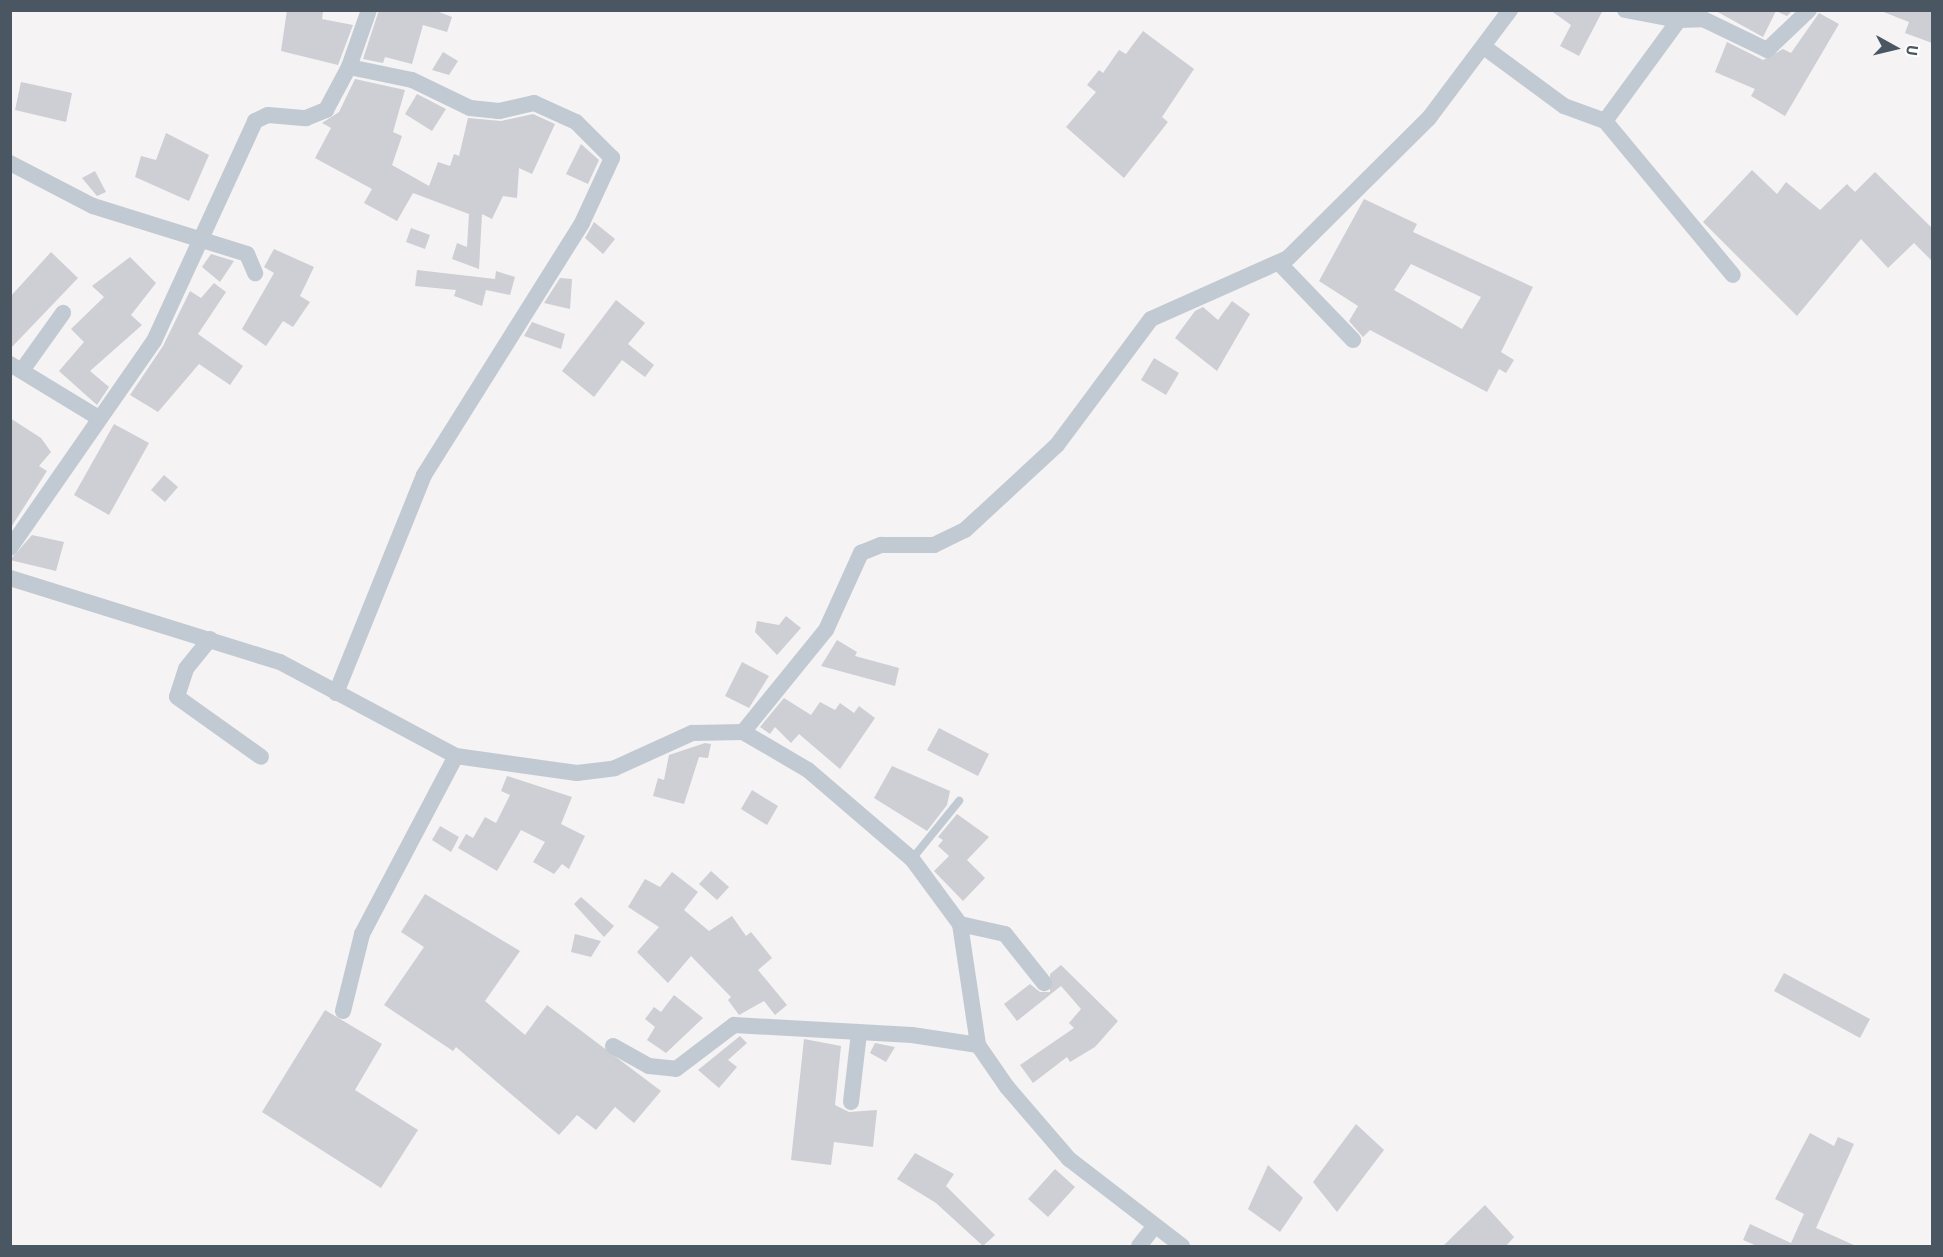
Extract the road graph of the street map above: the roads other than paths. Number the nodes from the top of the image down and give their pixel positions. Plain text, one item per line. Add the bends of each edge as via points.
1 (369, 10) edge
2 (1510, 10) edge
3 (1624, 10) edge
4 (1809, 10) edge
5 (1679, 20) junction
6 (1484, 47) junction
7 (349, 68) junction
8 (1605, 121) junction
9 (10, 163) edge
10 (203, 236) junction
11 (1279, 263) junction
12 (255, 273) dead end
13 (1733, 275) dead end
14 (63, 313) dead end
15 (1353, 340) dead end
16 (17, 366) edge
17 (97, 417) junction
18 (10, 548) edge
19 (10, 578) edge
20 (210, 639) junction
21 (336, 693) junction
22 (743, 732) junction
23 (456, 756) junction
24 (261, 757) dead end
25 (959, 801) dead end
26 (912, 859) junction
27 (960, 924) junction
28 (1044, 983) dead end
29 (343, 1011) dead end
30 (859, 1033) junction
31 (978, 1045) junction
32 (613, 1046) dead end
33 (852, 1102) dead end
34 (1154, 1227) junction
35 (1139, 1246) edge
36 (1182, 1246) edge

1 - 7 street
2 - 6 street
3 - 5 street
4 - 5 street via 1767,50 1703,19
5 - 8 street
6 - 8 street via 1564,106
6 - 11 street via 1407,143
7 - 10 street via 318,116 268,115 255,121
7 - 21 street via 412,80 470,108 499,111 534,103 576,122 612,158 582,223 424,475
8 - 13 street
9 - 10 street via 93,206
10 - 12 street via 248,254
10 - 17 street via 153,341
11 - 15 street
11 - 22 street via 1151,319 1057,445 965,530 934,545 881,545 861,553 826,630
14 - 16 street
16 - 17 street
17 - 18 street
19 - 20 street
20 - 21 street via 280,662
20 - 24 street via 186,669 177,697
21 - 23 street
22 - 23 street via 692,733 615,768 577,774
22 - 26 street via 816,776
23 - 29 street via 362,934
25 - 26 lane
26 - 27 street
27 - 28 street via 1005,934
27 - 31 street
30 - 31 street
30 - 32 street via 734,1024 676,1070 649,1066
30 - 33 street
31 - 34 street via 1053,1142
34 - 35 street
34 - 36 street

